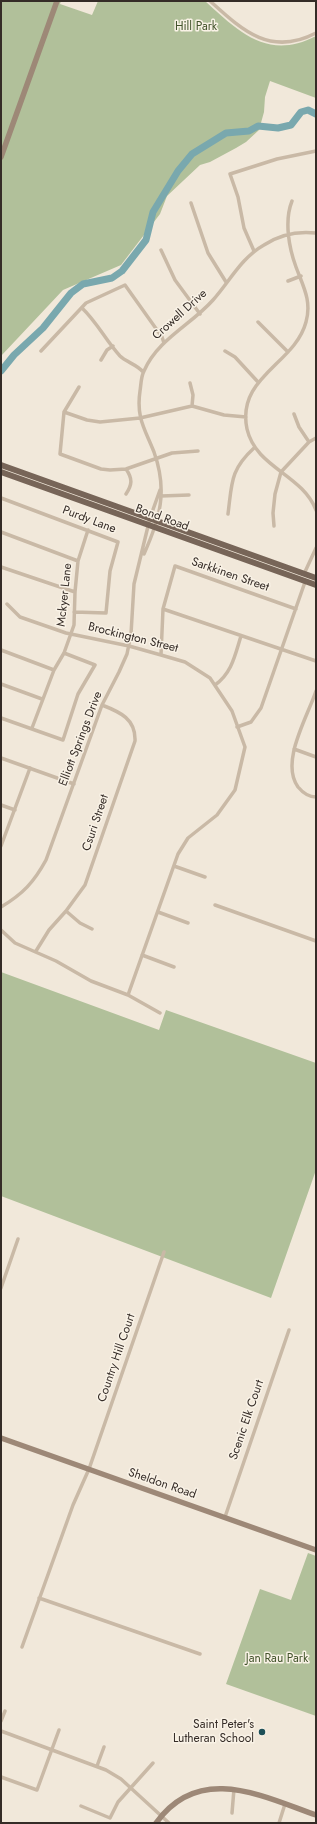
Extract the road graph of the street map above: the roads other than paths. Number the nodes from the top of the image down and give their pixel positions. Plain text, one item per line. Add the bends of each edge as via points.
1 (56, 1) edge
2 (210, 1) edge
3 (316, 33) edge
4 (316, 151) edge
5 (1, 157) edge
6 (292, 201) dead end
7 (191, 203) dead end
8 (316, 233) edge
9 (289, 234) junction
10 (161, 250) dead end
11 (254, 251) junction
12 (301, 276) junction
13 (288, 281) dead end
14 (226, 282) junction
15 (82, 308) junction
16 (200, 314) junction
17 (258, 322) dead end
18 (164, 343) junction
19 (113, 346) junction
20 (226, 350) dead end
21 (41, 351) dead end
22 (288, 352) junction
23 (101, 360) dead end
24 (143, 372) junction
25 (258, 382) junction
26 (190, 383) dead end
27 (79, 388) dead end
28 (192, 406) junction
29 (64, 412) junction
30 (294, 414) dead end
31 (246, 417) junction
32 (140, 418) junction
33 (316, 438) edge
34 (309, 442) junction
35 (254, 448) junction
36 (198, 451) dead end
37 (156, 459) junction
38 (1, 465) edge
39 (126, 469) junction
40 (1, 472) edge
41 (281, 472) junction
42 (160, 490) junction
43 (126, 494) dead end
44 (188, 495) dead end
45 (161, 496) junction
46 (1, 498) edge
47 (314, 502) edge
48 (316, 510) edge
49 (228, 514) dead end
50 (149, 522) junction
51 (157, 524) junction
52 (274, 526) dead end
53 (88, 530) junction
54 (1, 532) edge
55 (316, 548) edge
56 (141, 560) junction
57 (78, 561) junction
58 (1, 567) edge
59 (268, 568) junction
60 (304, 574) junction
61 (316, 578) edge
62 (305, 582) junction
63 (316, 585) edge
64 (75, 592) junction
65 (7, 604) dead end
66 (296, 608) junction
67 (163, 609) junction
68 (74, 612) junction
69 (71, 634) junction
70 (241, 636) junction
71 (129, 646) junction
72 (281, 649) junction
73 (1, 650) edge
74 (64, 654) junction
75 (161, 654) junction
76 (316, 661) edge
77 (54, 670) junction
78 (1, 684) edge
79 (215, 685) junction
80 (316, 691) edge
81 (42, 699) junction
82 (102, 705) junction
83 (310, 708) junction
84 (316, 710) edge
85 (1, 718) edge
86 (238, 727) junction
87 (32, 728) junction
88 (294, 749) junction
89 (316, 757) edge
90 (1, 758) edge
91 (30, 768) junction
92 (74, 784) junction
93 (316, 797) edge
94 (1, 805) edge
95 (15, 810) junction
96 (1, 846) edge
97 (174, 866) junction
98 (205, 877) dead end
99 (215, 905) dead end
100 (1, 907) edge
101 (66, 911) junction
102 (158, 912) junction
103 (188, 923) dead end
104 (92, 929) dead end
105 (1, 930) edge
106 (316, 941) edge
107 (36, 951) junction
108 (142, 955) junction
109 (174, 967) dead end
110 (128, 995) junction
111 (160, 1013) dead end
112 (18, 1239) dead end
113 (164, 1252) dead end
114 (1, 1288) edge
115 (289, 1330) dead end
116 (1, 1438) edge
117 (89, 1470) junction
118 (225, 1517) junction
119 (316, 1550) edge
120 (39, 1598) junction
121 (22, 1647) dead end
122 (200, 1654) dead end
123 (5, 1711) dead end
124 (1, 1722) edge
125 (59, 1730) dead end
126 (1, 1731) edge
127 (104, 1746) dead end
128 (52, 1750) junction
129 (153, 1763) dead end
130 (97, 1766) junction
131 (1, 1777) edge
132 (131, 1788) junction
133 (234, 1788) junction
134 (285, 1804) junction
135 (81, 1806) dead end
136 (232, 1813) dead end
137 (316, 1815) edge
138 (162, 1816) junction
139 (156, 1823) edge
140 (169, 1823) edge
141 (279, 1823) edge

1 - 5 main road
2 - 3 street via 239,27 260,38 289,41
4 - 11 street via 277,159 230,174 246,233
6 - 9 street via 288,214
7 - 14 street via 208,253
8 - 9 street, Crowell Drive
9 - 11 street, Crowell Drive
9 - 12 street via 295,263
10 - 16 street via 175,280
11 - 14 street, Crowell Drive
12 - 13 street
12 - 22 street via 307,292 308,314 299,338
14 - 16 street, Crowell Drive
15 - 18 street via 89,301 125,285
15 - 19 street
15 - 21 street
16 - 18 street, Crowell Drive
17 - 22 street
18 - 24 street, Crowell Drive
19 - 23 street
19 - 24 street via 124,360
20 - 25 street
22 - 25 street
24 - 32 street, Crowell Drive via 139,399
25 - 31 street via 250,397
26 - 28 street via 194,395
27 - 29 street
28 - 31 street via 224,415
28 - 32 street
29 - 32 street via 100,422
29 - 39 street via 60,454 101,469
30 - 34 street
31 - 35 street via 247,430
32 - 37 street, Crowell Drive
33 - 34 street
34 - 41 street
35 - 41 street
35 - 49 street via 241,461 235,472
36 - 37 street via 172,453
37 - 39 street
37 - 42 street, Crowell Drive via 160,474
38 - 50 main road, Bond Road
39 - 43 street via 132,480
40 - 50 main road, Bond Road
41 - 47 street via 303,489
41 - 52 street via 275,494
42 - 45 street, Crowell Drive
42 - 50 street, Crowell Drive
44 - 45 street
45 - 51 street, Crowell Drive
46 - 53 street, Purdy Lane
47 - 48 street
50 - 51 main road, Bond Road
50 - 56 street, Crowell Drive
51 - 56 street, Crowell Drive
51 - 59 main road, Bond Road
51 - 60 main road, Bond Road
53 - 57 street, Mckyer Lane
53 - 68 street, Purdy Lane via 118,542 110,571 106,613
54 - 57 street
55 - 60 street
56 - 71 street, Elliott Springs Drive via 134,584
57 - 64 street, Mckyer Lane
58 - 64 street
59 - 60 main road
59 - 62 main road, Bond Road
60 - 61 main road, Bond Road
62 - 63 main road, Bond Road
62 - 66 street
64 - 68 street, Mckyer Lane
65 - 69 street, Brockington Street via 20,617
66 - 67 street, Sarkkinen Street via 175,566
66 - 72 street
67 - 70 street
67 - 75 street, Sarkkinen Street
68 - 69 street, Mckyer Lane
69 - 71 street, Brockington Street
69 - 74 street, Mckyer Lane
70 - 72 street
70 - 79 street via 231,668
71 - 75 street, Brockington Street
71 - 82 street, Elliott Springs Drive
72 - 76 street
72 - 86 street via 261,708 251,722
73 - 77 street
74 - 77 street, Mckyer Lane
74 - 87 street via 95,665 78,694 63,740
75 - 79 street, Brockington Street via 185,662 210,678
77 - 81 street, Mckyer Lane
78 - 81 street
79 - 86 street, Brockington Street via 232,711
80 - 83 street
81 - 87 street, Mckyer Lane
82 - 92 street, Elliott Springs Drive
82 - 101 street, Csuri Street via 128,719 136,732 135,741 84,885
83 - 84 street
83 - 88 street
85 - 87 street
86 - 97 street, Brockington Street via 245,747 235,790 217,815 188,838
88 - 89 street
88 - 93 street via 291,764 293,778 302,792
90 - 91 street
91 - 92 street
91 - 95 street
92 - 100 street, Elliott Springs Drive via 46,860 35,880
94 - 95 street
95 - 96 street
97 - 98 street
97 - 102 street, Brockington Street
99 - 106 street
101 - 104 street
101 - 107 street, Csuri Street via 49,930
102 - 103 street
102 - 108 street, Brockington Street
105 - 107 street via 15,943
107 - 110 street via 91,981
108 - 109 street
108 - 110 street, Brockington Street
110 - 111 street
112 - 114 street
113 - 117 street, Country Hill Court
115 - 118 street, Scenic Elk Court
116 - 117 main road, Sheldon Road
117 - 118 main road, Sheldon Road
117 - 120 street, Country Hill Court via 73,1505
118 - 119 main road, Sheldon Road
120 - 121 street, Country Hill Court
120 - 122 street
123 - 124 street
125 - 128 street
126 - 128 street
127 - 130 street
128 - 130 street
128 - 131 street via 37,1790
129 - 132 street
130 - 132 street via 114,1774
132 - 135 street via 118,1802 110,1818
132 - 138 street
133 - 134 main road
133 - 136 street
133 - 138 main road via 195,1793 180,1800
134 - 137 main road
134 - 141 street
138 - 139 main road
138 - 140 street

